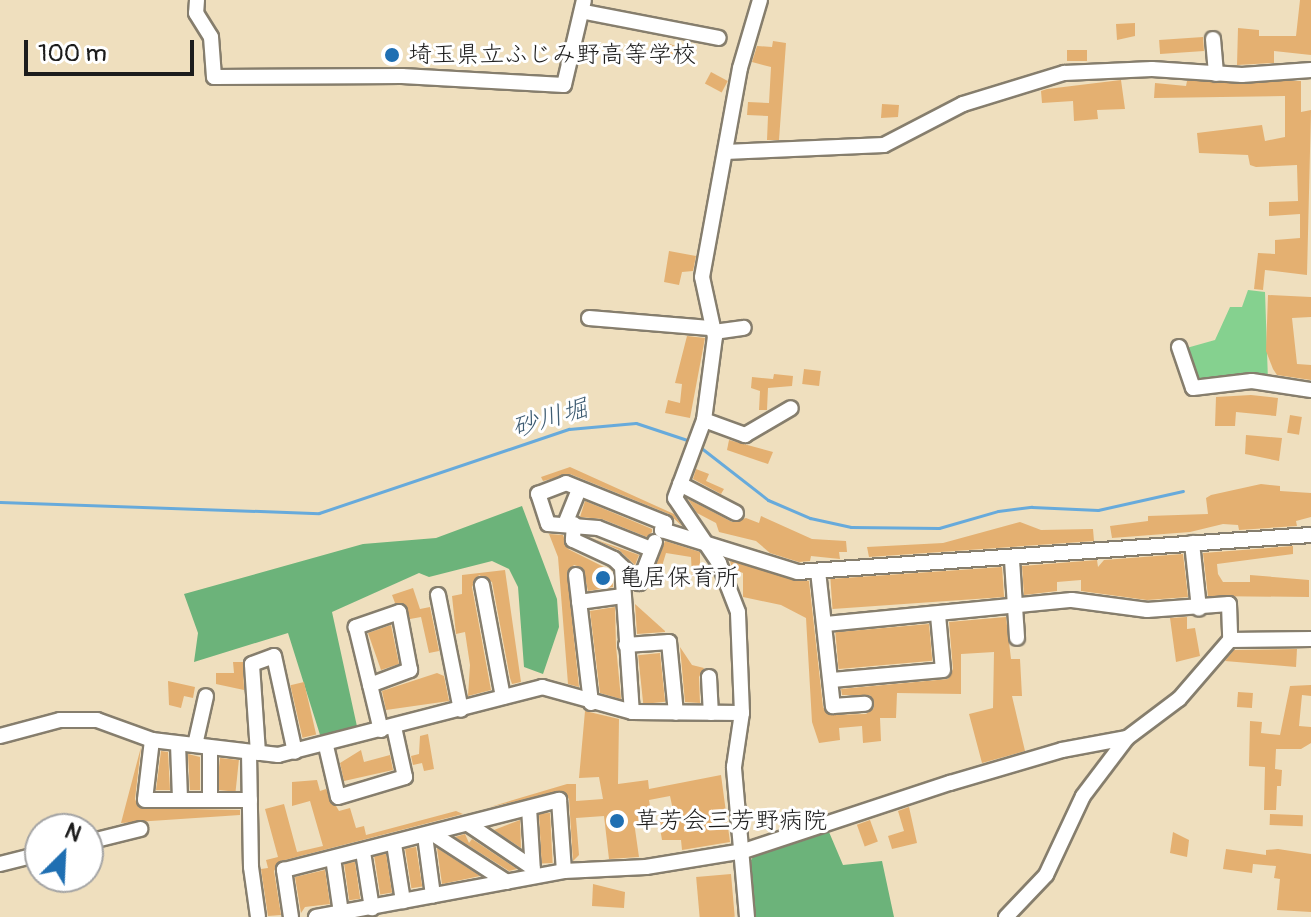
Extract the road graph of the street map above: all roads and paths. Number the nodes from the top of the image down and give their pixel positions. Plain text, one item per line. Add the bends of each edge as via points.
1 (197, 0) edge
2 (760, 0) edge
3 (584, 6) edge
4 (719, 38) dead end
5 (1213, 39) dead end
6 (1311, 70) edge
7 (1216, 74) junction
8 (725, 152) junction
9 (589, 318) dead end
10 (744, 328) dead end
11 (712, 330) junction
12 (1179, 347) dead end
13 (1311, 390) edge
14 (791, 408) dead end
15 (702, 426) junction
16 (680, 484) junction
17 (579, 489) junction
18 (609, 501) junction
19 (639, 513) junction
20 (736, 513) dead end
21 (570, 524) junction
22 (598, 528) junction
23 (662, 530) junction
24 (1311, 535) edge
25 (629, 538) junction
26 (705, 541) junction
27 (1192, 543) junction
28 (651, 549) junction
29 (1012, 560) junction
30 (622, 567) junction
31 (818, 571) junction
32 (576, 575) dead end
33 (482, 585) dead end
34 (438, 595) dead end
35 (623, 596) junction
36 (579, 602) junction
37 (1015, 609) junction
38 (1199, 609) junction
39 (938, 615) junction
40 (826, 624) junction
41 (1017, 638) dead end
42 (1311, 639) edge
43 (1230, 640) junction
44 (626, 645) junction
45 (709, 677) dead end
46 (832, 680) junction
47 (370, 685) junction
48 (206, 696) dead end
49 (503, 697) junction
50 (591, 703) junction
51 (865, 704) dead end
52 (461, 710) junction
53 (632, 712) junction
54 (676, 713) junction
55 (711, 713) junction
56 (742, 713) junction
57 (388, 729) junction
58 (0, 736) edge
59 (1127, 738) junction
60 (152, 740) junction
61 (178, 744) junction
62 (202, 746) junction
63 (326, 746) junction
64 (295, 752) junction
65 (253, 753) junction
66 (180, 799) junction
67 (210, 799) junction
68 (250, 800) junction
69 (529, 808) junction
70 (468, 824) junction
71 (140, 829) dead end
72 (429, 835) junction
73 (104, 838) edge
74 (394, 844) junction
75 (744, 851) junction
76 (363, 852) junction
77 (24, 858) edge
78 (333, 858) junction
79 (0, 864) edge
80 (564, 871) junction
81 (533, 873) junction
82 (507, 882) junction
83 (433, 895) junction
84 (403, 901) junction
85 (372, 908) junction
86 (341, 913) junction
87 (258, 917) edge
88 (291, 917) edge
89 (316, 917) edge
90 (747, 917) edge
91 (1006, 917) edge

1 - 3 street via 196,13 211,37 214,77 402,76 564,85
2 - 8 street via 740,68
3 - 4 street
5 - 7 street
6 - 7 street
7 - 8 street via 1152,69 1064,73 963,104 884,145
8 - 11 street via 702,277
9 - 11 street
10 - 11 street
11 - 15 street
12 - 13 street via 1193,388 1252,381
14 - 15 street via 745,435
15 - 16 street
16 - 20 street
16 - 26 street via 675,498
17 - 18 street
17 - 21 street
17 - 21 street via 566,483 538,494 548,524
18 - 19 street
18 - 22 street
19 - 23 street via 665,523
19 - 25 street
21 - 22 street
21 - 30 street via 573,540 598,549
22 - 25 street
23 - 26 street
23 - 28 street
24 - 27 street
25 - 28 street
26 - 31 street via 761,564
26 - 56 street via 738,612
27 - 29 street
27 - 38 street
28 - 30 street via 639,583
29 - 31 street
29 - 37 street
30 - 35 street
31 - 40 street
32 - 36 street
33 - 49 street
34 - 52 street
35 - 36 street
35 - 44 street
36 - 50 street
37 - 38 street via 1072,600 1147,610
37 - 39 street
37 - 41 street
38 - 43 street via 1229,604
39 - 40 street
39 - 46 street via 943,670
40 - 46 street
42 - 43 street
43 - 59 street via 1179,699
44 - 53 street
44 - 54 street via 669,642
45 - 55 street
46 - 51 street via 833,706
47 - 47 street via 356,627 399,612 410,670
47 - 57 street
48 - 62 street
49 - 50 street via 542,687
49 - 52 street
50 - 53 street
52 - 57 street
53 - 54 street
54 - 55 street
55 - 56 street
56 - 75 street via 734,767
57 - 63 street
57 - 63 street via 405,777 338,797
58 - 60 street via 81,719
59 - 75 street via 964,778
59 - 91 street via 1083,796 1046,875
60 - 61 street
60 - 66 street via 145,800
61 - 62 street
61 - 66 street
62 - 65 street
62 - 67 street
63 - 64 street
64 - 65 street
64 - 65 street via 274,656 252,664
65 - 68 street
66 - 67 street
67 - 68 street
68 - 87 street
69 - 70 street
69 - 80 street via 559,800
69 - 81 street
70 - 72 street
70 - 81 street
71 - 73 street
72 - 74 street
72 - 82 street
72 - 83 street
74 - 76 street
74 - 84 street
75 - 80 street via 646,867
75 - 90 street
76 - 78 street
76 - 85 street
77 - 79 street
78 - 86 street
78 - 88 street via 284,870
80 - 81 street
81 - 82 street
82 - 83 street
83 - 84 street
84 - 85 street
85 - 86 street
86 - 89 street

